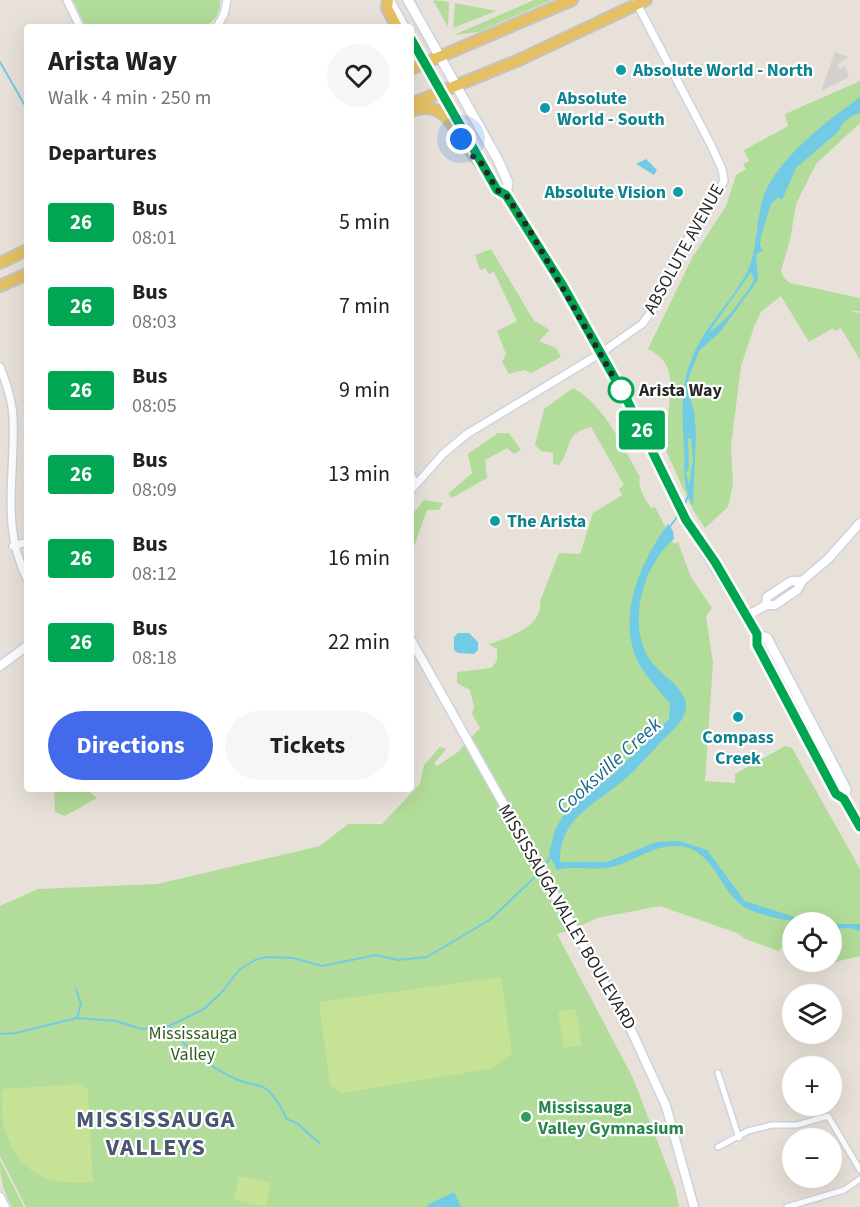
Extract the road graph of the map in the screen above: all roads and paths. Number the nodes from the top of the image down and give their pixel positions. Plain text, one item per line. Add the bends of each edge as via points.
1 (67, 0) edge
2 (227, 0) edge
3 (389, 0) edge
4 (408, 0) edge
5 (572, 0) edge
6 (639, 1) edge
7 (79, 24) edge
8 (219, 24) edge
9 (395, 24) edge
10 (402, 24) edge
11 (414, 44) edge
12 (440, 57) junction
13 (425, 63) junction
14 (414, 68) edge
15 (456, 86) junction
16 (442, 92) junction
17 (414, 103) edge
18 (414, 110) edge
19 (482, 164) junction
20 (506, 195) junction
21 (24, 251) edge
22 (0, 263) edge
23 (24, 275) edge
24 (0, 286) edge
25 (601, 353) junction
26 (0, 367) edge
27 (414, 486) edge
28 (860, 523) edge
29 (24, 543) edge
30 (13, 546) junction
31 (24, 572) edge
32 (747, 616) junction
33 (414, 645) edge
34 (24, 648) edge
35 (0, 666) edge
36 (860, 827) edge
37 (718, 1073) dead end
38 (739, 1137) junction
39 (718, 1147) dead end
40 (860, 1170) edge
41 (860, 1179) edge
42 (0, 1197) edge
43 (5, 1207) edge
44 (694, 1207) edge
45 (787, 1207) edge

1 - 7 street
2 - 8 street
3 - 9 main road via 387,8
3 - 10 main road
4 - 12 main road
5 - 12 main road
6 - 15 main road
6 - 25 street, ABSOLUTE AVENUE via 710,143 724,181 680,252 655,307 642,324
11 - 13 main road
12 - 13 main road
12 - 15 main road
13 - 14 main road
13 - 16 main road
15 - 16 main road
15 - 20 main road via 508,183
16 - 17 main road
16 - 19 main road
18 - 19 main road via 428,108 444,114 469,153
19 - 20 main road via 497,190
20 - 25 main road
21 - 22 main road
23 - 24 main road
25 - 27 street via 467,434
25 - 32 main road via 686,520
26 - 30 street via 13,415 7,511
28 - 32 street via 797,590 775,605 766,604
29 - 30 street
30 - 31 street
32 - 36 main road via 757,634 767,638 784,668 846,789 844,799
33 - 44 street, MISSISSAUGA VALLEY BOULEVARD via 595,963 656,1080
34 - 35 street
37 - 38 street
38 - 39 street
38 - 40 street via 772,1125 797,1125 828,1116
41 - 45 street via 844,1190
42 - 43 street

